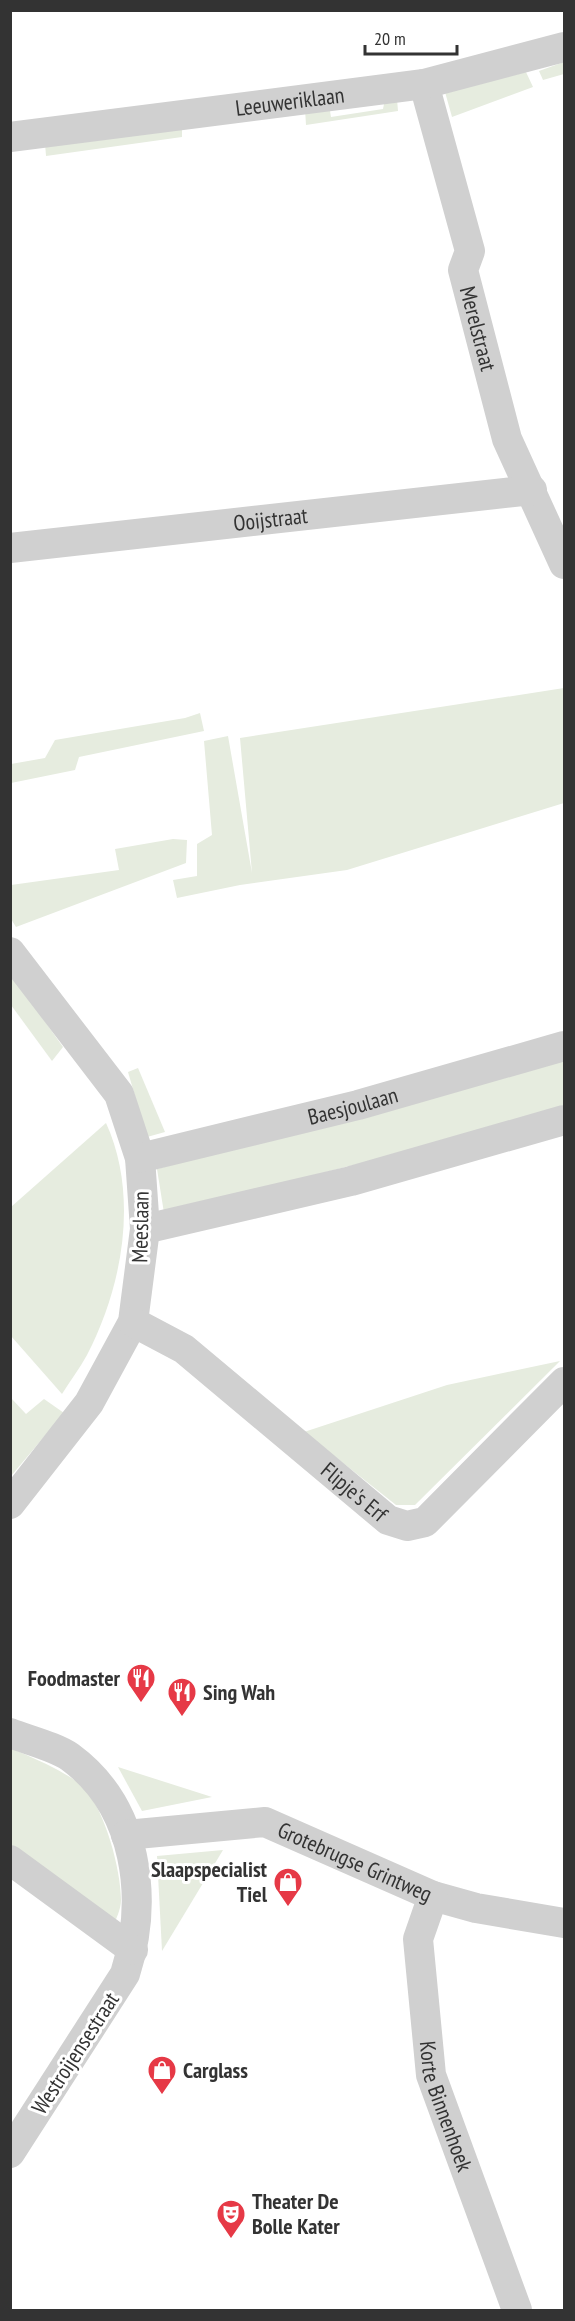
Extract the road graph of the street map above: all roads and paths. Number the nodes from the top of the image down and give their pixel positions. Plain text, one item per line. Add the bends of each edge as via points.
1 (564, 47) edge
2 (424, 84) junction
3 (10, 137) edge
4 (532, 490) junction
5 (10, 548) edge
6 (564, 564) edge
7 (10, 952) edge
8 (564, 1046) edge
9 (564, 1120) edge
10 (140, 1158) junction
11 (145, 1229) junction
12 (133, 1322) junction
13 (564, 1382) edge
14 (10, 1504) edge
15 (10, 1733) edge
16 (126, 1834) junction
17 (10, 1860) edge
18 (433, 1896) junction
19 (564, 1923) edge
20 (133, 1950) junction
21 (10, 2153) edge
22 (517, 2310) edge

1 - 2 street, Leeuweriklaan
2 - 3 street, Leeuweriklaan
2 - 4 street, Merelstraat via 470,251 463,270 507,439
4 - 5 street, Ooijstraat
4 - 6 street, Merelstraat
7 - 10 street, Meeslaan via 119,1094
8 - 10 street, Baesjoulaan via 358,1105
9 - 11 street via 351,1182
10 - 11 street, Meeslaan
11 - 12 street, Meeslaan
12 - 13 street, Flipje's Erf via 184,1349 388,1520 406,1526 425,1522
12 - 14 street, Meeslaan via 89,1403
15 - 16 street via 69,1756 104,1789
16 - 18 street, Grotebrugse Grintweg via 265,1822
16 - 20 street, Westroijensestraat via 137,1872 138,1912
17 - 20 street
18 - 19 street, Grotebrugse Grintweg via 476,1908
18 - 22 street, Korte Binnenhoek via 418,1939 431,2075
20 - 21 street, Westroijensestraat via 125,1974

